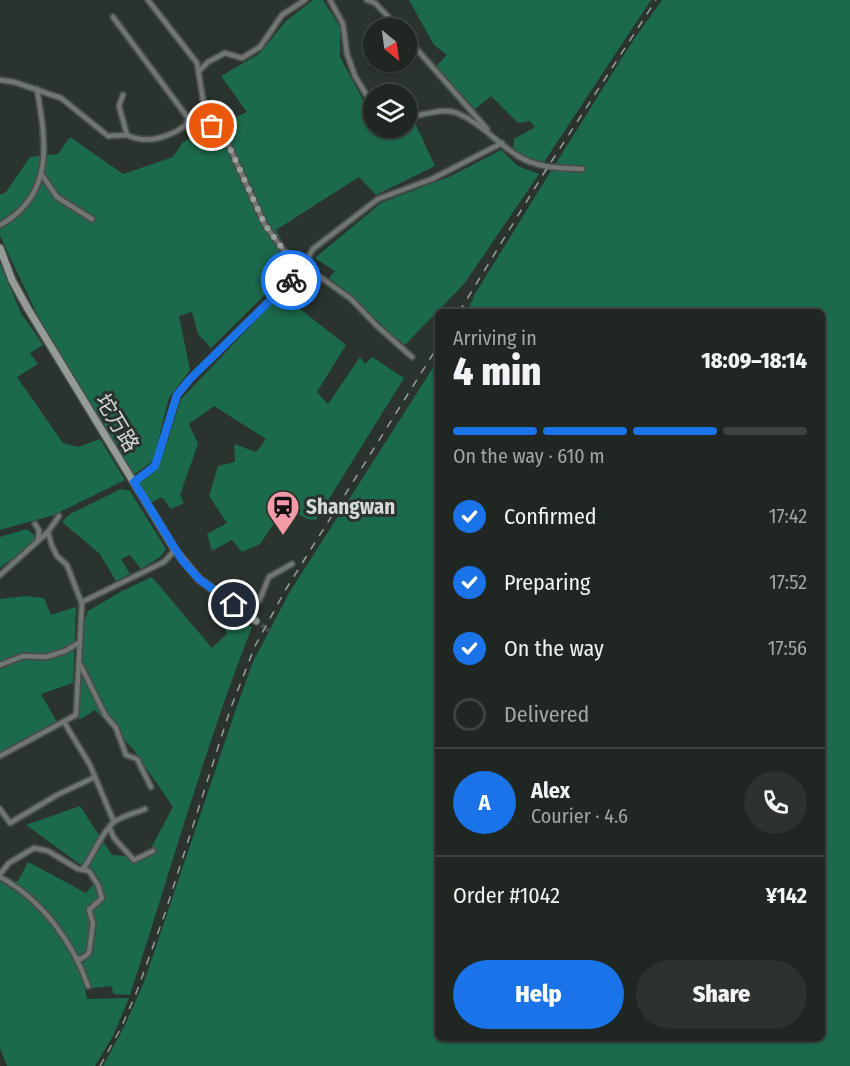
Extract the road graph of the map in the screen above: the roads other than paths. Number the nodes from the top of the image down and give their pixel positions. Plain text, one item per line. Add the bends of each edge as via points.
1 (148, 0) edge
2 (305, 0) edge
3 (330, 0) edge
4 (367, 0) edge
5 (113, 17) dead end
6 (389, 18) edge
7 (417, 50) edge
8 (199, 71) junction
9 (0, 80) edge
10 (37, 89) junction
11 (363, 89) edge
12 (123, 95) dead end
13 (417, 115) edge
14 (188, 118) junction
15 (206, 118) junction
16 (488, 131) junction
17 (127, 135) junction
18 (502, 143) junction
19 (582, 169) dead end
20 (42, 176) junction
21 (93, 219) dead end
22 (0, 225) edge
23 (0, 248) edge
24 (304, 264) junction
25 (412, 357) dead end
26 (134, 482) junction
27 (59, 516) dead end
28 (34, 524) dead end
29 (48, 531) junction
30 (39, 540) junction
31 (175, 550) junction
32 (292, 564) dead end
33 (0, 575) edge
34 (82, 604) junction
35 (248, 615) junction
36 (256, 621) tunnel mouth
37 (80, 642) junction
38 (79, 662) junction
39 (0, 665) edge
40 (64, 722) junction
41 (0, 756) edge
42 (95, 777) junction
43 (150, 787) dead end
44 (0, 808) edge
45 (145, 809) dead end
46 (114, 822) junction
47 (110, 829) junction
48 (153, 851) dead end
49 (82, 869) junction
50 (0, 876) edge
51 (76, 958) junction
52 (88, 986) dead end

1 - 8 street via 197,63
2 - 8 street via 282,15 260,47 242,58 225,53
3 - 11 street via 343,24 346,54
4 - 6 street
5 - 14 street
7 - 16 street
8 - 15 street
9 - 10 street
10 - 17 street via 61,98 108,136
10 - 20 street via 45,134
12 - 17 street via 119,106
13 - 16 street via 456,112
14 - 15 street
14 - 17 street via 186,125 172,135 152,139
15 - 24 street via 224,135 265,225 285,252
16 - 18 street
18 - 19 street via 519,157 542,166
18 - 24 street via 432,179 378,199 314,249
20 - 21 street via 57,197
20 - 22 street via 26,207
23 - 26 main road, 坨万路 via 24,302
24 - 25 street via 351,298
24 - 26 street via 177,395 155,466
26 - 31 main road, 坨万路
27 - 29 street
28 - 30 street
29 - 30 street
29 - 34 street
30 - 33 street
31 - 34 street via 164,562
31 - 35 main road, 坨万路 via 199,579
32 - 35 street via 269,577
34 - 37 street
35 - 36 main road, 坨万路
37 - 38 street
37 - 39 street via 46,657 23,656
38 - 40 street via 76,715
38 - 43 street via 105,715 116,728 126,755 137,759
40 - 41 street
40 - 42 street
42 - 44 street via 10,823
42 - 46 street
45 - 46 street
46 - 47 street
47 - 48 street via 134,860
47 - 49 street
49 - 50 street via 34,848 9,863
49 - 51 street via 89,871 102,898 89,910 93,923 89,953
50 - 51 street via 18,887 62,933
51 - 52 street

